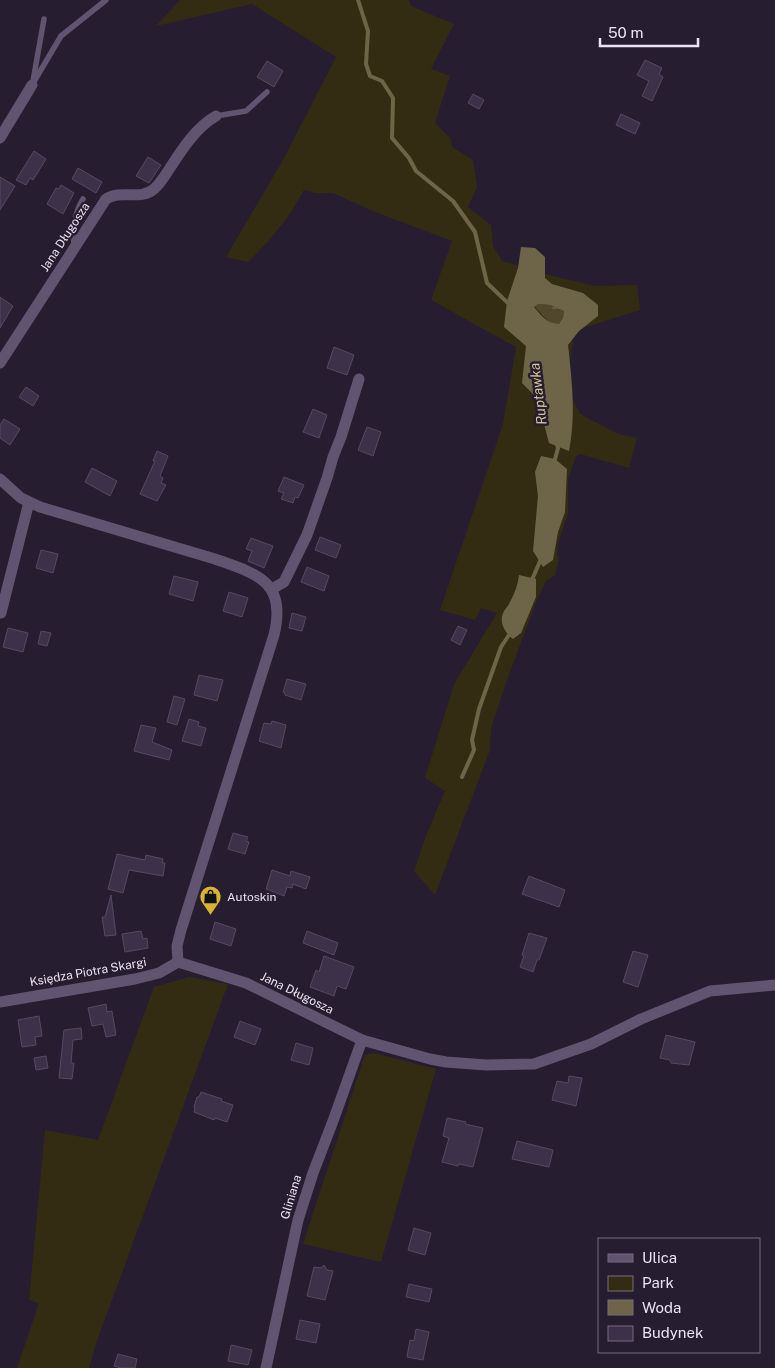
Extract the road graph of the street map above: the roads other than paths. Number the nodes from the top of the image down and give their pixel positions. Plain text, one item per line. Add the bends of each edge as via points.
1 (106, 0) edge
2 (44, 19) dead end
3 (32, 85) junction
4 (267, 92) dead end
5 (216, 116) joint
6 (0, 138) edge
7 (83, 199) dead end
8 (74, 247) junction
9 (0, 363) edge
10 (359, 379) dead end
11 (0, 478) edge
12 (29, 502) junction
13 (272, 589) junction
14 (1, 613) dead end
15 (178, 962) junction
16 (775, 985) edge
17 (0, 1002) edge
18 (362, 1040) junction
19 (266, 1368) edge

1 - 3 lane via 61,36
2 - 3 lane
3 - 6 street
4 - 5 lane via 246,111
5 - 8 street, Jana Długosza via 187,142 152,191 143,195 119,194 106,199
7 - 8 lane via 74,221
8 - 9 street, Jana Długosza
10 - 13 street via 307,535 284,582
11 - 12 street
12 - 13 street via 230,564 262,579
12 - 14 street
13 - 15 street via 278,606 274,635 181,930
15 - 17 street, Księdza Piotra Skargi via 159,973 136,979
15 - 18 street, Jana Długosza via 246,983
16 - 18 street, Jana Długosza via 710,991 591,1044 534,1064 446,1062
18 - 19 street, Gliniana via 298,1220

